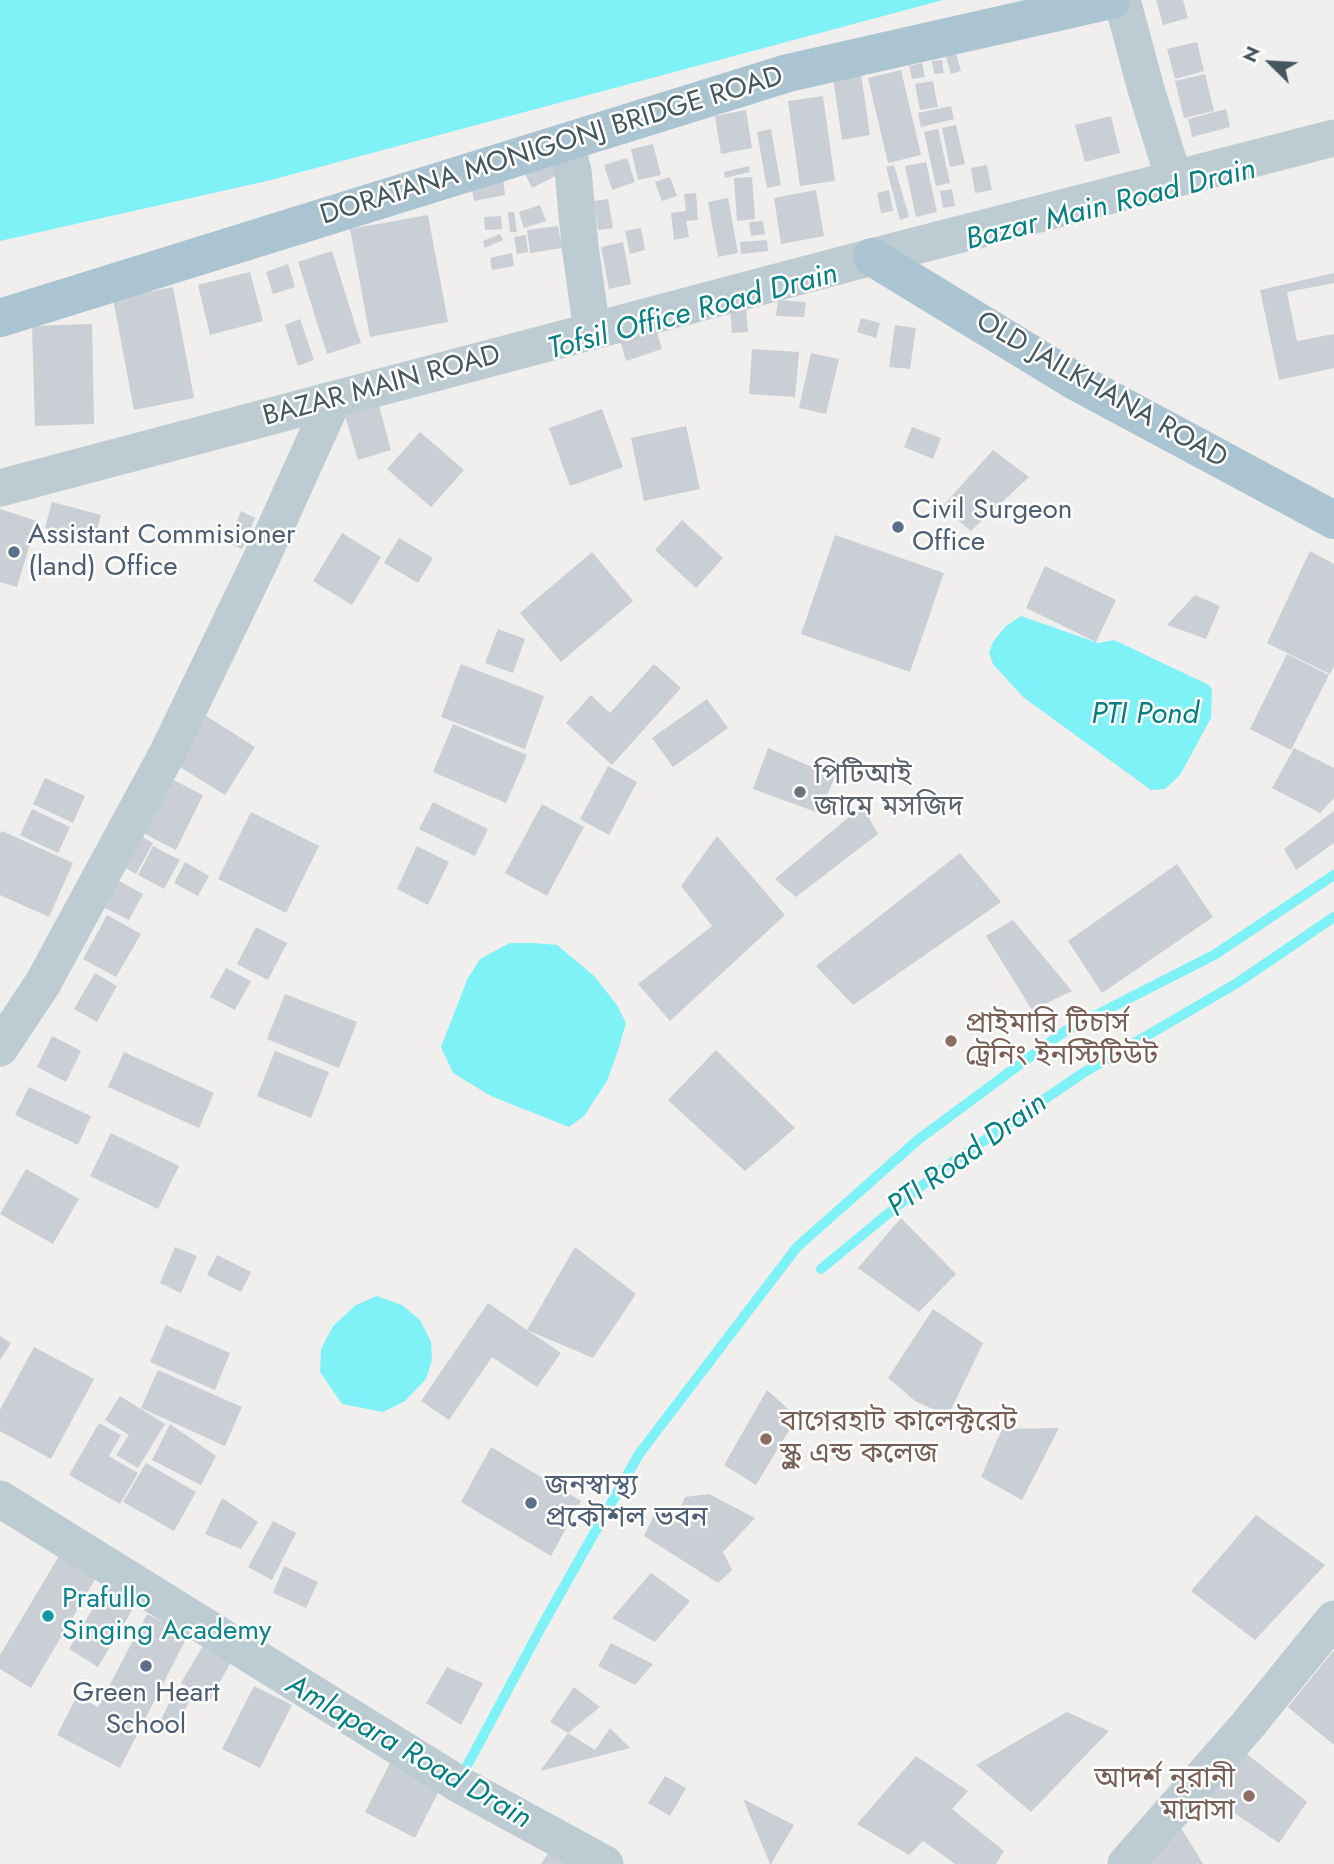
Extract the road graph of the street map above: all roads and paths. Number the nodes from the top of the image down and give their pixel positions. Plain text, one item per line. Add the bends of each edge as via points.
1 (1111, 0) edge
2 (1122, 0) edge
3 (1334, 138) edge
4 (565, 142) junction
5 (1174, 179) junction
6 (872, 257) junction
7 (0, 318) edge
8 (592, 331) junction
9 (333, 400) junction
10 (0, 488) edge
11 (1334, 520) edge
12 (0, 1048) edge
13 (0, 1499) edge
14 (1334, 1619) edge
15 (605, 1864) edge
16 (1126, 1864) edge

1 - 4 main road, DORATANA MONIGONJ BRIDGE ROAD via 788,73
2 - 5 street
3 - 5 street, BAZAR MAIN ROAD
4 - 7 main road, DORATANA MONIGONJ BRIDGE ROAD
4 - 8 street via 573,171
5 - 6 street, BAZAR MAIN ROAD
6 - 8 street, BAZAR MAIN ROAD
6 - 11 main road, OLD JAILKHANA ROAD via 1075,382
8 - 9 street, BAZAR MAIN ROAD
9 - 10 street, BAZAR MAIN ROAD
9 - 12 street via 167,754 43,983
13 - 15 street via 460,1784
14 - 16 street

